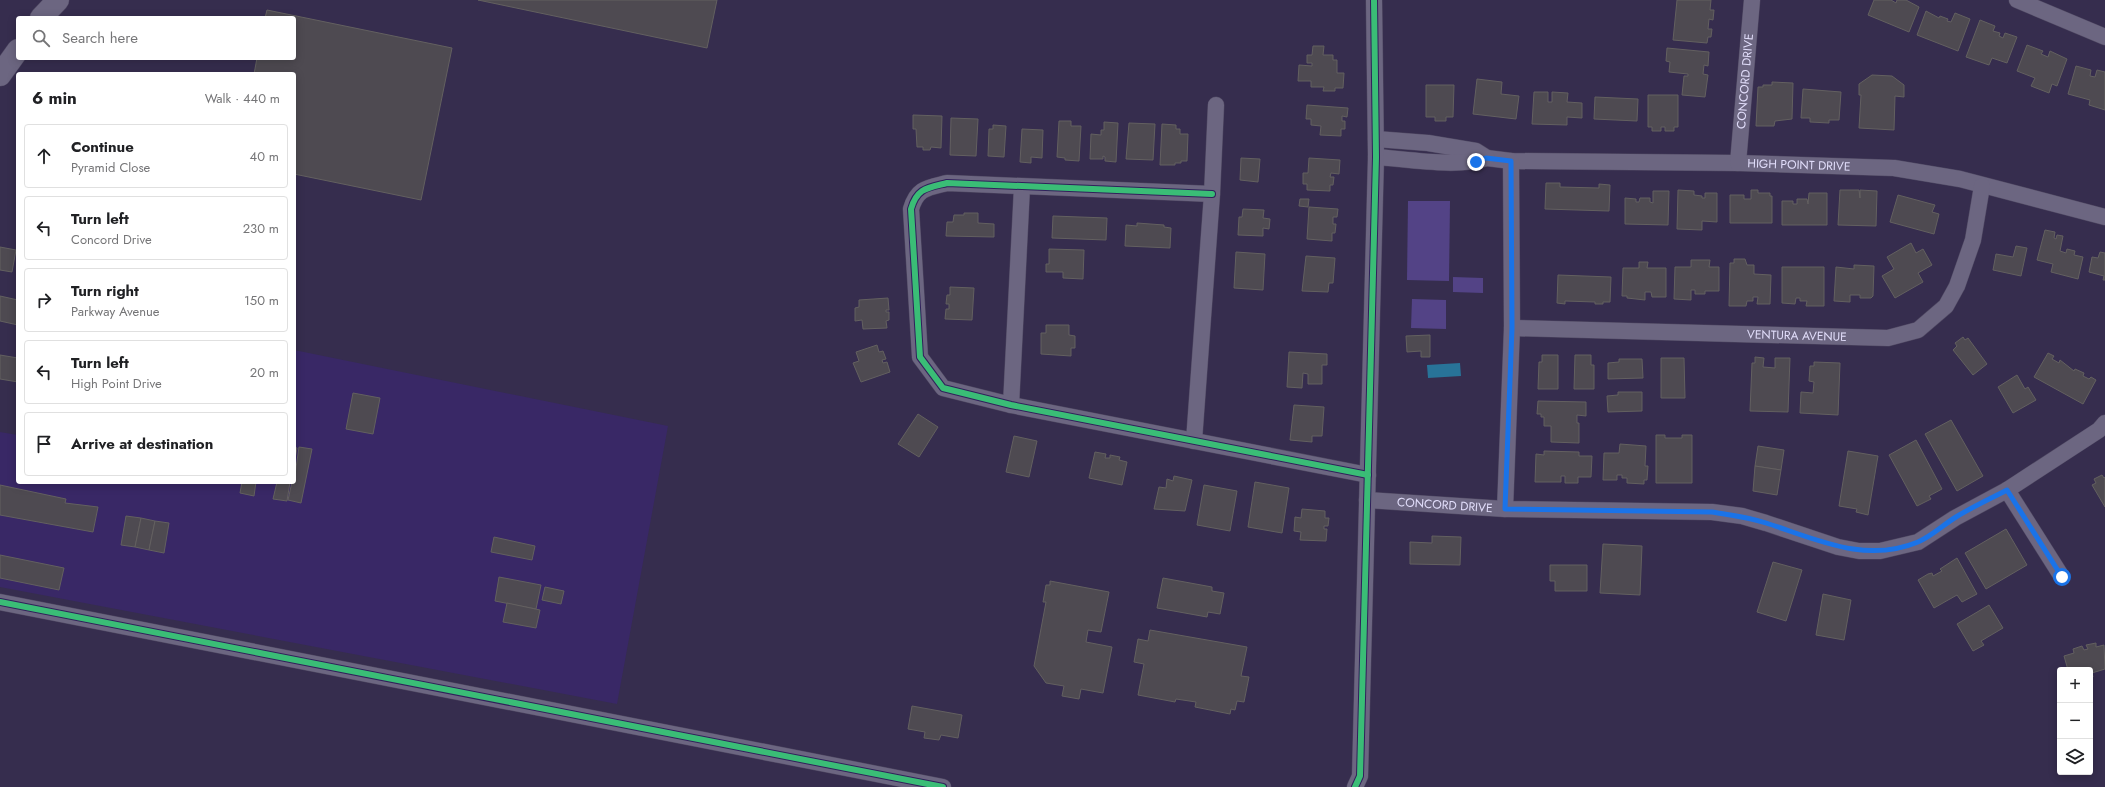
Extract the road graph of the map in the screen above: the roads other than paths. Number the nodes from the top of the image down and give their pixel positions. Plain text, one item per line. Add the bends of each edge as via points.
1 (58, 0) edge
2 (1374, 0) edge
3 (1752, 0) edge
4 (2017, 0) edge
5 (44, 16) edge
6 (2105, 36) edge
7 (16, 53) edge
8 (0, 75) edge
9 (1216, 105) dead end
10 (1376, 139) junction
11 (1376, 157) junction
12 (1486, 158) junction
13 (1511, 161) junction
14 (1738, 163) junction
15 (1982, 186) junction
16 (1022, 187) junction
17 (1212, 194) junction
18 (2105, 217) edge
19 (1512, 328) junction
20 (1010, 405) junction
21 (2105, 423) edge
22 (1194, 441) junction
23 (1368, 475) junction
24 (2007, 490) junction
25 (1368, 500) junction
26 (1505, 509) junction
27 (2062, 577) dead end
28 (0, 602) edge
29 (943, 787) edge
30 (1355, 787) edge

1 - 5 main road
2 - 10 street
3 - 14 street, CONCORD DRIVE
4 - 6 street
7 - 8 main road
9 - 17 street
10 - 11 street
10 - 12 street, HIGH POINT DRIVE via 1428,143 1476,151
11 - 12 street, HIGH POINT DRIVE via 1457,162 1476,162
11 - 23 street
12 - 13 street, HIGH POINT DRIVE
13 - 14 street, HIGH POINT DRIVE
13 - 19 street
14 - 15 street, HIGH POINT DRIVE via 1894,168 1960,179
15 - 18 street, HIGH POINT DRIVE
15 - 19 street, VENTURA AVENUE via 1974,240 1957,286 1946,306 1918,330 1888,338
16 - 17 street
16 - 20 street
16 - 20 street via 947,183 927,188 915,197 911,209 920,358 943,388
17 - 22 street
19 - 26 street
20 - 22 street
21 - 24 street, CONCORD DRIVE via 2099,430
22 - 23 street
23 - 25 street
24 - 26 street, CONCORD DRIVE via 1918,542 1880,551 1838,547 1742,516 1712,512
24 - 27 street
25 - 26 street, CONCORD DRIVE
25 - 30 street via 1360,776
28 - 29 street

